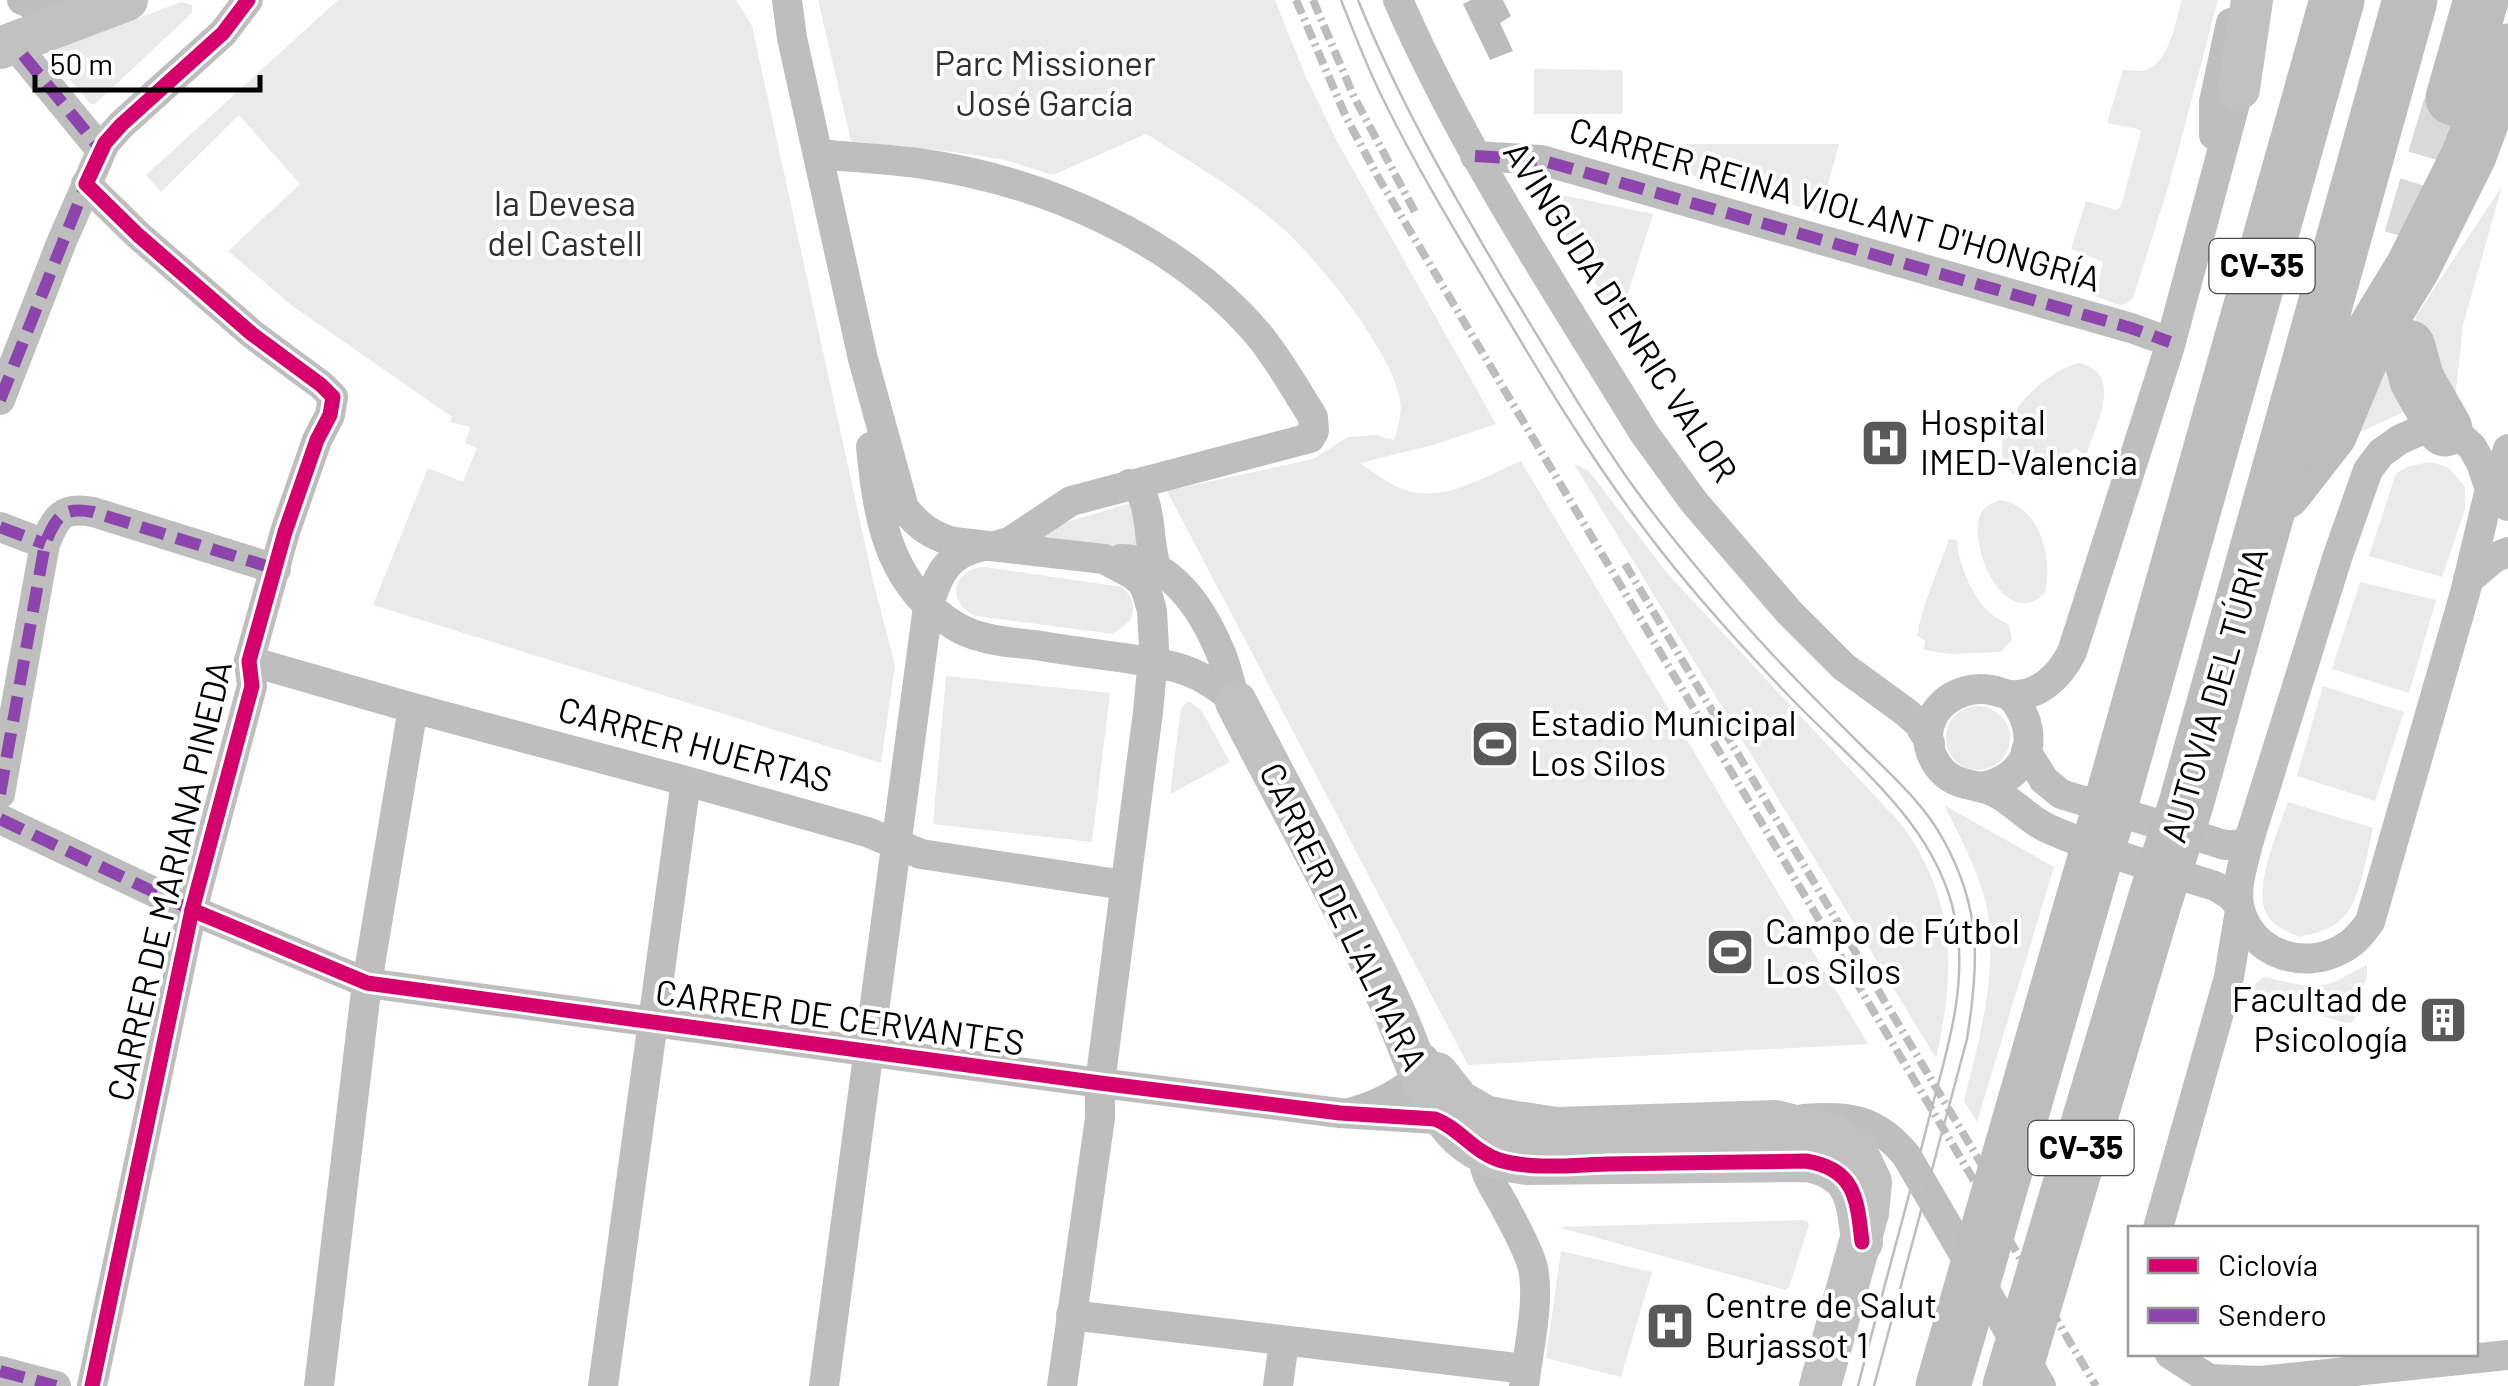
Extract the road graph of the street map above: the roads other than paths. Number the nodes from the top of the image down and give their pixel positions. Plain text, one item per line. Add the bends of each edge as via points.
1 (22, 0) edge
2 (127, 0) edge
3 (774, 0) edge
4 (787, 0) edge
5 (1398, 0) edge
6 (2235, 0) edge
7 (2252, 0) edge
8 (2263, 0) edge
9 (2302, 0) edge
10 (2337, 0) edge
11 (2410, 0) edge
12 (2481, 0) edge
13 (63, 4) edge
14 (240, 6) edge
15 (0, 26) edge
16 (792, 38) junction
17 (12, 51) edge
18 (2508, 51) edge
19 (2238, 89) junction
20 (2453, 98) tunnel mouth
21 (101, 150) junction
22 (818, 154) junction
23 (1476, 156) junction
24 (2218, 165) junction
25 (86, 184) junction
26 (2170, 342) junction
27 (2408, 347) dead end
28 (863, 359) junction
29 (0, 400) edge
30 (2445, 429) junction
31 (2508, 449) edge
32 (1128, 484) junction
33 (2499, 497) edge
34 (2267, 514) junction
35 (0, 527) edge
36 (2186, 532) junction
37 (45, 544) junction
38 (990, 546) junction
39 (2508, 552) edge
40 (1104, 559) junction
41 (1156, 567) junction
42 (276, 569) junction
43 (2468, 580) junction
44 (929, 606) junction
45 (249, 660) junction
46 (1153, 663) junction
47 (1861, 678) junction
48 (2010, 695) junction
49 (1236, 702) junction
50 (1942, 704) junction
51 (412, 708) junction
52 (1930, 743) junction
53 (2026, 752) junction
54 (686, 780) junction
55 (1978, 787) junction
56 (0, 794) edge
57 (0, 819) edge
58 (2249, 840) junction
59 (898, 844) junction
60 (1124, 885) junction
61 (2240, 907) junction
62 (192, 910) junction
63 (2276, 954) junction
64 (2229, 977) junction
65 (367, 984) junction
66 (652, 1024) junction
67 (868, 1051) junction
68 (1422, 1062) junction
69 (1100, 1083) junction
70 (1340, 1113) junction
71 (1776, 1122) junction
72 (1556, 1128) junction
73 (1475, 1153) junction
74 (2159, 1226) edge
75 (1862, 1242) junction
76 (1072, 1315) junction
77 (1284, 1341) junction
78 (2508, 1355) edge
79 (2173, 1356) edge
80 (0, 1370) edge
81 (1525, 1378) edge
82 (56, 1386) edge
83 (92, 1386) edge
84 (318, 1386) edge
85 (603, 1386) edge
86 (824, 1386) edge
87 (1062, 1386) edge
88 (1278, 1386) edge
89 (1820, 1386) edge
90 (1943, 1386) edge
91 (2010, 1386) edge
92 (2041, 1386) edge

1 - 13 street via 38,7
2 - 17 street
3 - 16 street
4 - 16 street
5 - 23 street, AVINGUDA D'ENRIC VALOR
6 - 24 street via 2214,102
7 - 19 street
8 - 19 street
9 - 36 highway via 2232,260
10 - 36 highway, AUTOVIA DEL TÚRIA / CV-35
11 - 34 highway, AUTOVIA DEL TÚRIA / CV-35
12 - 20 highway
13 - 15 street
14 - 21 street via 223,33
16 - 22 street
17 - 21 street
18 - 34 highway via 2469,154 2369,339 2330,434
19 - 24 street
21 - 25 street
22 - 28 street
22 - 32 street via 918,163 1076,204 1197,276 1246,321 1313,417 1310,438
23 - 26 street, CARRER REINA VIOLANT D'HONGRÍA via 1540,160
23 - 47 street, AVINGUDA D'ENRIC VALOR via 1669,469 1789,612
24 - 26 street
25 - 29 street
25 - 42 street, CARRER DE MARIANA PINEDA via 332,397
26 - 48 street via 2072,652 2054,679
27 - 30 highway via 2417,380
28 - 38 street via 904,508 936,537
28 - 44 street via 886,537 910,589
30 - 33 street via 2472,447
30 - 58 street via 2399,440 2368,470
31 - 33 street
32 - 38 street via 1071,501 1010,542
32 - 41 street via 1145,500
33 - 43 street
34 - 91 highway, AUTOVIA DEL TÚRIA / CV-35
35 - 37 street
36 - 90 highway, AUTOVIA DEL TÚRIA / CV-35
37 - 42 street via 54,522 79,509
37 - 56 street
38 - 40 street
38 - 44 street via 960,553 948,564
39 - 43 street
40 - 41 street
40 - 46 street via 1142,583 1152,611
41 - 49 street, CARRER DE L'ALMARA via 1202,614
42 - 45 street, CARRER DE MARIANA PINEDA
43 - 63 street via 2370,922 2358,938 2322,957
44 - 46 street, CARRER DE L'ALMARA via 982,637
44 - 59 street
45 - 51 street, CARRER HUERTAS
45 - 62 street, CARRER DE MARIANA PINEDA via 252,686
46 - 49 street, CARRER DE L'ALMARA via 1192,671
46 - 60 street
47 - 50 street, AVINGUDA D'ENRIC VALOR
47 - 52 street, AVINGUDA D'ENRIC VALOR via 1919,724
48 - 50 street via 1970,688
48 - 53 street via 2028,728
49 - 68 street, CARRER DE L'ALMARA
50 - 52 street via 1930,725
51 - 54 street, CARRER HUERTAS
51 - 65 street
52 - 55 street via 1949,777
53 - 55 street via 2007,778
53 - 58 street via 2061,794 2225,845
54 - 59 street, CARRER HUERTAS
54 - 66 street
55 - 61 street via 2050,830 2215,886
57 - 62 street, CARRER DE CERVANTES
58 - 61 street
59 - 60 street, CARRER HUERTAS via 934,857
59 - 67 street
60 - 69 street
61 - 63 street via 2250,931
61 - 64 street
62 - 65 street, CARRER DE CERVANTES
62 - 83 street, CARRER DE MARIANA PINEDA
63 - 64 street
64 - 74 street
65 - 66 street, CARRER DE CERVANTES
65 - 84 street
66 - 67 street, CARRER DE CERVANTES
66 - 85 street
67 - 69 street, CARRER DE CERVANTES
67 - 86 street
68 - 70 street via 1416,1079 1396,1093
68 - 72 street via 1485,1116
68 - 73 street, CARRER DE L'ALMARA via 1440,1109
69 - 70 street, CARRER DE CERVANTES
69 - 76 street
70 - 73 street, CARRER DE CERVANTES via 1435,1119
71 - 72 street
71 - 75 street via 1831,1135 1857,1153 1870,1182
71 - 92 street via 1862,1121 1893,1140
72 - 73 street
73 - 75 street via 1527,1164 1825,1164 1843,1176 1857,1199
73 - 81 street via 1532,1265
75 - 89 street
76 - 77 street
76 - 87 street
77 - 81 street
77 - 88 street
78 - 79 street via 2260,1381 2209,1379
80 - 82 street

